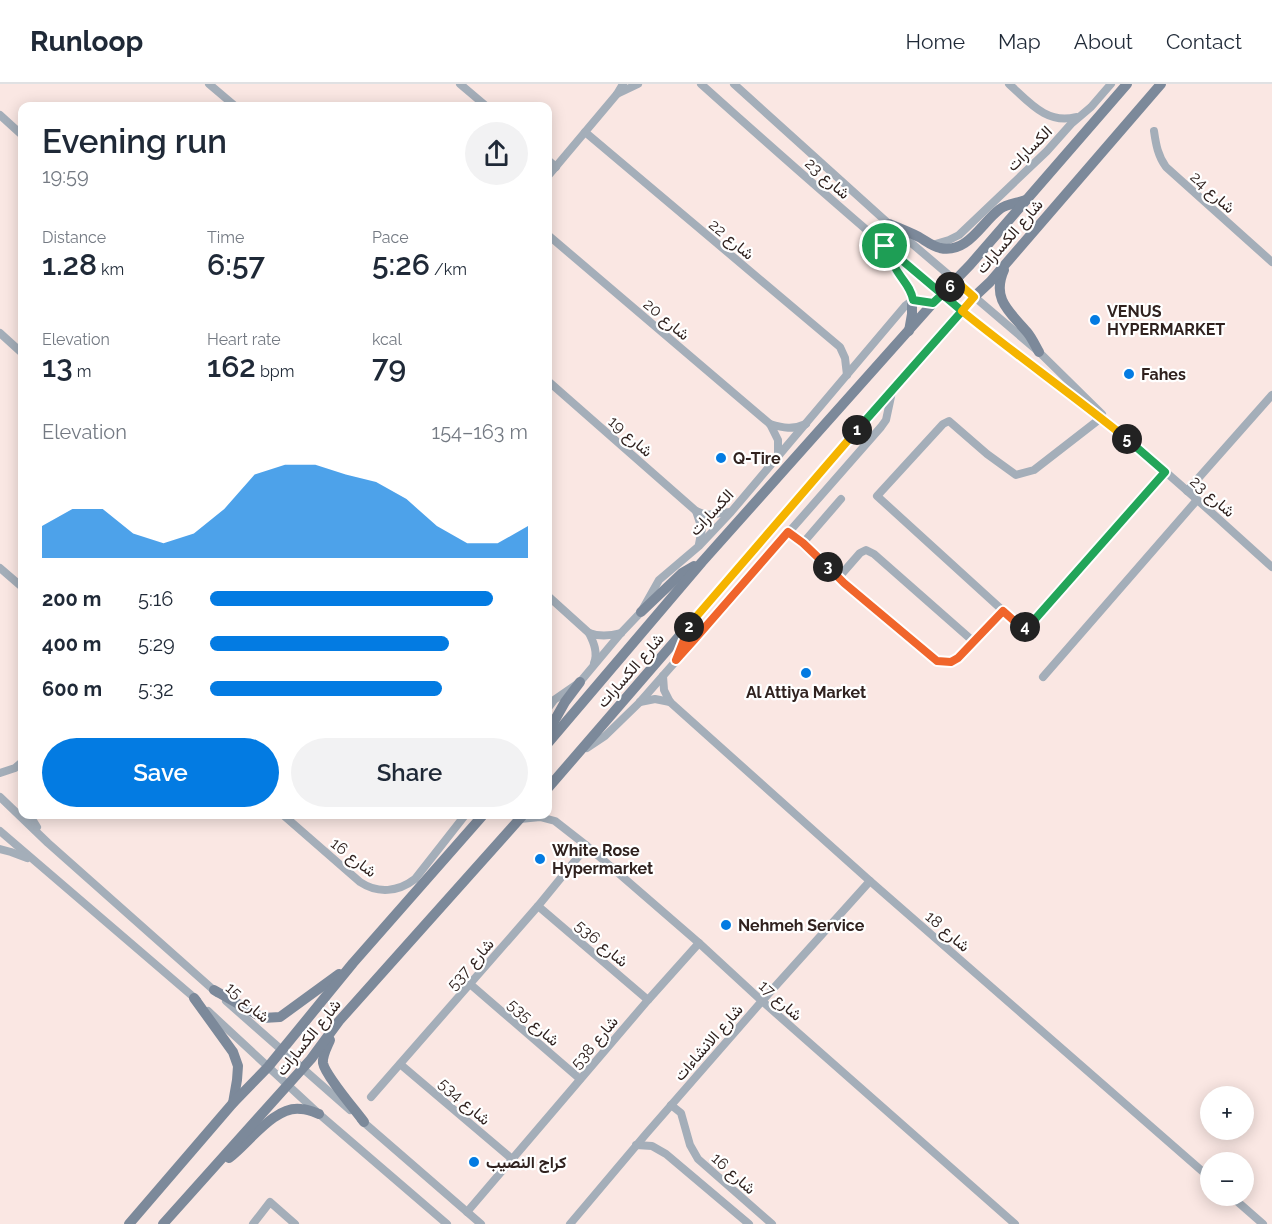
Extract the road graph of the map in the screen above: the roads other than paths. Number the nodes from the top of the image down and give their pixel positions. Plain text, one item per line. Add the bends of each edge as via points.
1 (209, 84) edge
2 (460, 84) edge
3 (623, 84) edge
4 (638, 84) edge
5 (734, 84) edge
6 (1009, 84) edge
7 (1111, 84) edge
8 (1126, 84) edge
9 (1161, 84) edge
10 (702, 85) edge
11 (617, 94) junction
12 (230, 102) edge
13 (481, 102) edge
14 (0, 115) edge
15 (1078, 116) junction
16 (18, 131) edge
17 (1154, 131) dead end
18 (585, 132) junction
19 (552, 164) edge
20 (556, 167) junction
21 (552, 172) edge
22 (1026, 200) junction
23 (889, 224) junction
24 (552, 238) edge
25 (932, 245) junction
26 (885, 246) junction
27 (1013, 255) junction
28 (1272, 262) edge
29 (956, 281) junction
30 (942, 294) junction
31 (974, 297) junction
32 (913, 300) junction
33 (933, 303) junction
34 (962, 311) junction
35 (909, 331) junction
36 (0, 333) edge
37 (18, 349) edge
38 (1039, 352) junction
39 (847, 375) junction
40 (552, 385) edge
41 (892, 389) junction
42 (1272, 394) edge
43 (1101, 418) junction
44 (807, 423) junction
45 (770, 424) junction
46 (1136, 446) junction
47 (778, 457) junction
48 (1165, 472) junction
49 (1187, 492) junction
50 (841, 499) dead end
51 (1197, 500) junction
52 (696, 512) junction
53 (731, 512) junction
54 (788, 532) junction
55 (803, 543) junction
56 (699, 546) junction
57 (702, 562) junction
58 (1272, 567) edge
59 (0, 568) edge
60 (838, 577) junction
61 (18, 584) edge
62 (552, 600) edge
63 (1003, 611) junction
64 (641, 612) junction
65 (690, 624) junction
66 (590, 633) junction
67 (621, 633) junction
68 (975, 642) junction
69 (676, 660) junction
70 (593, 667) junction
71 (663, 676) junction
72 (1043, 677) dead end
73 (580, 682) junction
74 (640, 702) junction
75 (670, 702) junction
76 (552, 703) edge
77 (552, 725) edge
78 (552, 738) edge
79 (578, 753) junction
80 (18, 765) edge
81 (0, 773) edge
82 (552, 783) edge
83 (0, 797) edge
84 (18, 814) edge
85 (23, 819) edge
86 (31, 819) edge
87 (288, 819) edge
88 (462, 819) edge
89 (480, 819) edge
90 (520, 819) edge
91 (548, 819) edge
92 (0, 831) edge
93 (48, 843) junction
94 (587, 846) junction
95 (0, 849) edge
96 (34, 861) junction
97 (870, 881) junction
98 (538, 906) junction
99 (699, 943) junction
100 (353, 963) junction
101 (470, 984) junction
102 (214, 990) junction
103 (194, 998) junction
104 (648, 1000) junction
105 (762, 1001) junction
106 (339, 1021) junction
107 (283, 1050) junction
108 (400, 1064) junction
109 (268, 1067) junction
110 (303, 1069) junction
111 (580, 1079) junction
112 (288, 1085) junction
113 (371, 1097) dead end
114 (233, 1103) junction
115 (672, 1104) junction
116 (320, 1114) junction
117 (364, 1122) junction
118 (636, 1145) junction
119 (512, 1160) junction
120 (1200, 1169) edge
121 (208, 1175) junction
122 (1242, 1206) edge
123 (467, 1212) junction
124 (129, 1224) edge
125 (163, 1224) edge
126 (252, 1224) edge
127 (295, 1224) edge
128 (447, 1224) edge
129 (481, 1224) edge
130 (571, 1224) edge
131 (749, 1224) edge
132 (772, 1224) edge
133 (1015, 1224) edge
134 (1263, 1224) edge

1 - 12 street
2 - 13 street
3 - 11 street
4 - 11 street
5 - 23 street, شارع 23
6 - 15 street via 1047,115 1068,119
7 - 15 street, الكسارات
8 - 22 street, شارع الكسارات
9 - 27 street, شارع الكسارات
10 - 26 street, شارع 23
11 - 18 street
14 - 16 street
15 - 25 street, الكسارات via 1047,151 958,235
17 - 28 street, شارع 24 via 1156,148 1166,167
18 - 20 street
18 - 39 street, شارع 22 via 840,347
19 - 20 street
20 - 21 street
22 - 25 street via 1001,208 964,244 951,248
22 - 29 street, شارع الكسارات
23 - 25 street
23 - 29 street, شارع 23
24 - 45 street, شارع 20
26 - 30 street, شارع 23
26 - 32 street
27 - 31 street, شارع الكسارات
27 - 38 street via 1000,282 1002,299
29 - 30 street, شارع الكسارات
29 - 31 street, شارع 23
30 - 33 street, شارع الكسارات
30 - 34 street, شارع 23
31 - 34 street, شارع الكسارات
31 - 38 street, شارع 23
32 - 33 street
32 - 35 street
32 - 39 street, الكسارات
33 - 35 street, شارع الكسارات
34 - 41 street, شارع الكسارات
34 - 43 street, شارع 23
35 - 57 street, شارع الكسارات
36 - 37 street
38 - 46 street, شارع 23
39 - 44 street, الكسارات
40 - 52 street, شارع 19
41 - 54 street via 886,420
41 - 65 street, شارع الكسارات
42 - 49 street
43 - 46 street, شارع 23
43 - 63 street via 1034,470 1016,475 950,422 943,424 877,496
44 - 45 street via 790,429
44 - 47 street, الكسارات
45 - 47 street via 778,440
46 - 48 street, شارع 23
47 - 53 street, الكسارات
48 - 49 street, شارع 23
48 - 63 street via 1029,626 1022,628
49 - 51 street, شارع 23
50 - 55 street
51 - 58 street, شارع 23
51 - 72 street
52 - 53 street
52 - 56 street via 702,529
53 - 56 street, الكسارات
54 - 55 street
54 - 69 street
55 - 60 street
56 - 64 street, الكسارات via 658,580
57 - 64 street via 682,573
57 - 78 street, شارع الكسارات
59 - 61 street
60 - 68 street via 937,661 951,662
60 - 68 street via 866,550
62 - 66 street
63 - 68 street
64 - 67 street, الكسارات
65 - 69 street
65 - 79 street, شارع الكسارات
66 - 67 street
66 - 70 street via 596,658
67 - 70 street, الكسارات
69 - 71 street
70 - 73 street, الكسارات
71 - 74 street
71 - 75 street
73 - 76 street, الكسارات
73 - 77 street
74 - 75 street
74 - 79 street via 605,736
75 - 97 street, شارع 18
79 - 82 street, شارع الكسارات
80 - 81 street
83 - 84 street, شارع 15
85 - 93 street, شارع 15
86 - 93 street
87 - 88 street, شارع 16 via 360,882 386,891 406,886 415,879
89 - 100 street, شارع الكسارات
90 - 106 street, شارع الكسارات
91 - 94 street, شارع 17
92 - 96 street, شارع 15
93 - 102 street, شارع 15
94 - 98 street, شارع 537
94 - 99 street, شارع 17
95 - 96 street
96 - 103 street, شارع 15
97 - 105 street, شارع الانشاءات
97 - 120 street, شارع 18
98 - 101 street, شارع 537
98 - 104 street, شارع 536
99 - 104 street, شارع 538
99 - 105 street, شارع 17
100 - 102 street via 280,1017 263,1018
100 - 107 street, شارع الكسارات
101 - 108 street, شارع 537
101 - 111 street, شارع 535
102 - 107 street, شارع 15
103 - 109 street, شارع 15
103 - 114 street via 233,1052 238,1066
104 - 111 street, شارع 538
105 - 115 street, شارع الانشاءات
105 - 133 street, شارع 17
106 - 110 street, شارع الكسارات
106 - 117 street via 323,1063
107 - 109 street, شارع الكسارات
107 - 110 street, شارع 15
108 - 113 street, شارع 537
108 - 119 street, شارع 534
109 - 112 street, شارع 15
109 - 114 street, شارع الكسارات
110 - 112 street, شارع الكسارات
110 - 117 street, شارع 15
111 - 119 street, شارع 538
112 - 116 street, شارع 15
112 - 121 street, شارع الكسارات
114 - 124 street, شارع الكسارات
115 - 118 street, شارع الانشاءات
115 - 132 street, شارع 16 via 681,1113 698,1159
116 - 121 street via 300,1108 272,1118
116 - 128 street, شارع 15
117 - 123 street, شارع 15
118 - 130 street, شارع الانشاءات
118 - 131 street, شارع 16 via 652,1146 666,1154
119 - 123 street, شارع 538
121 - 125 street, شارع الكسارات
122 - 134 street
123 - 129 street, شارع 15
126 - 127 street via 270,1202

